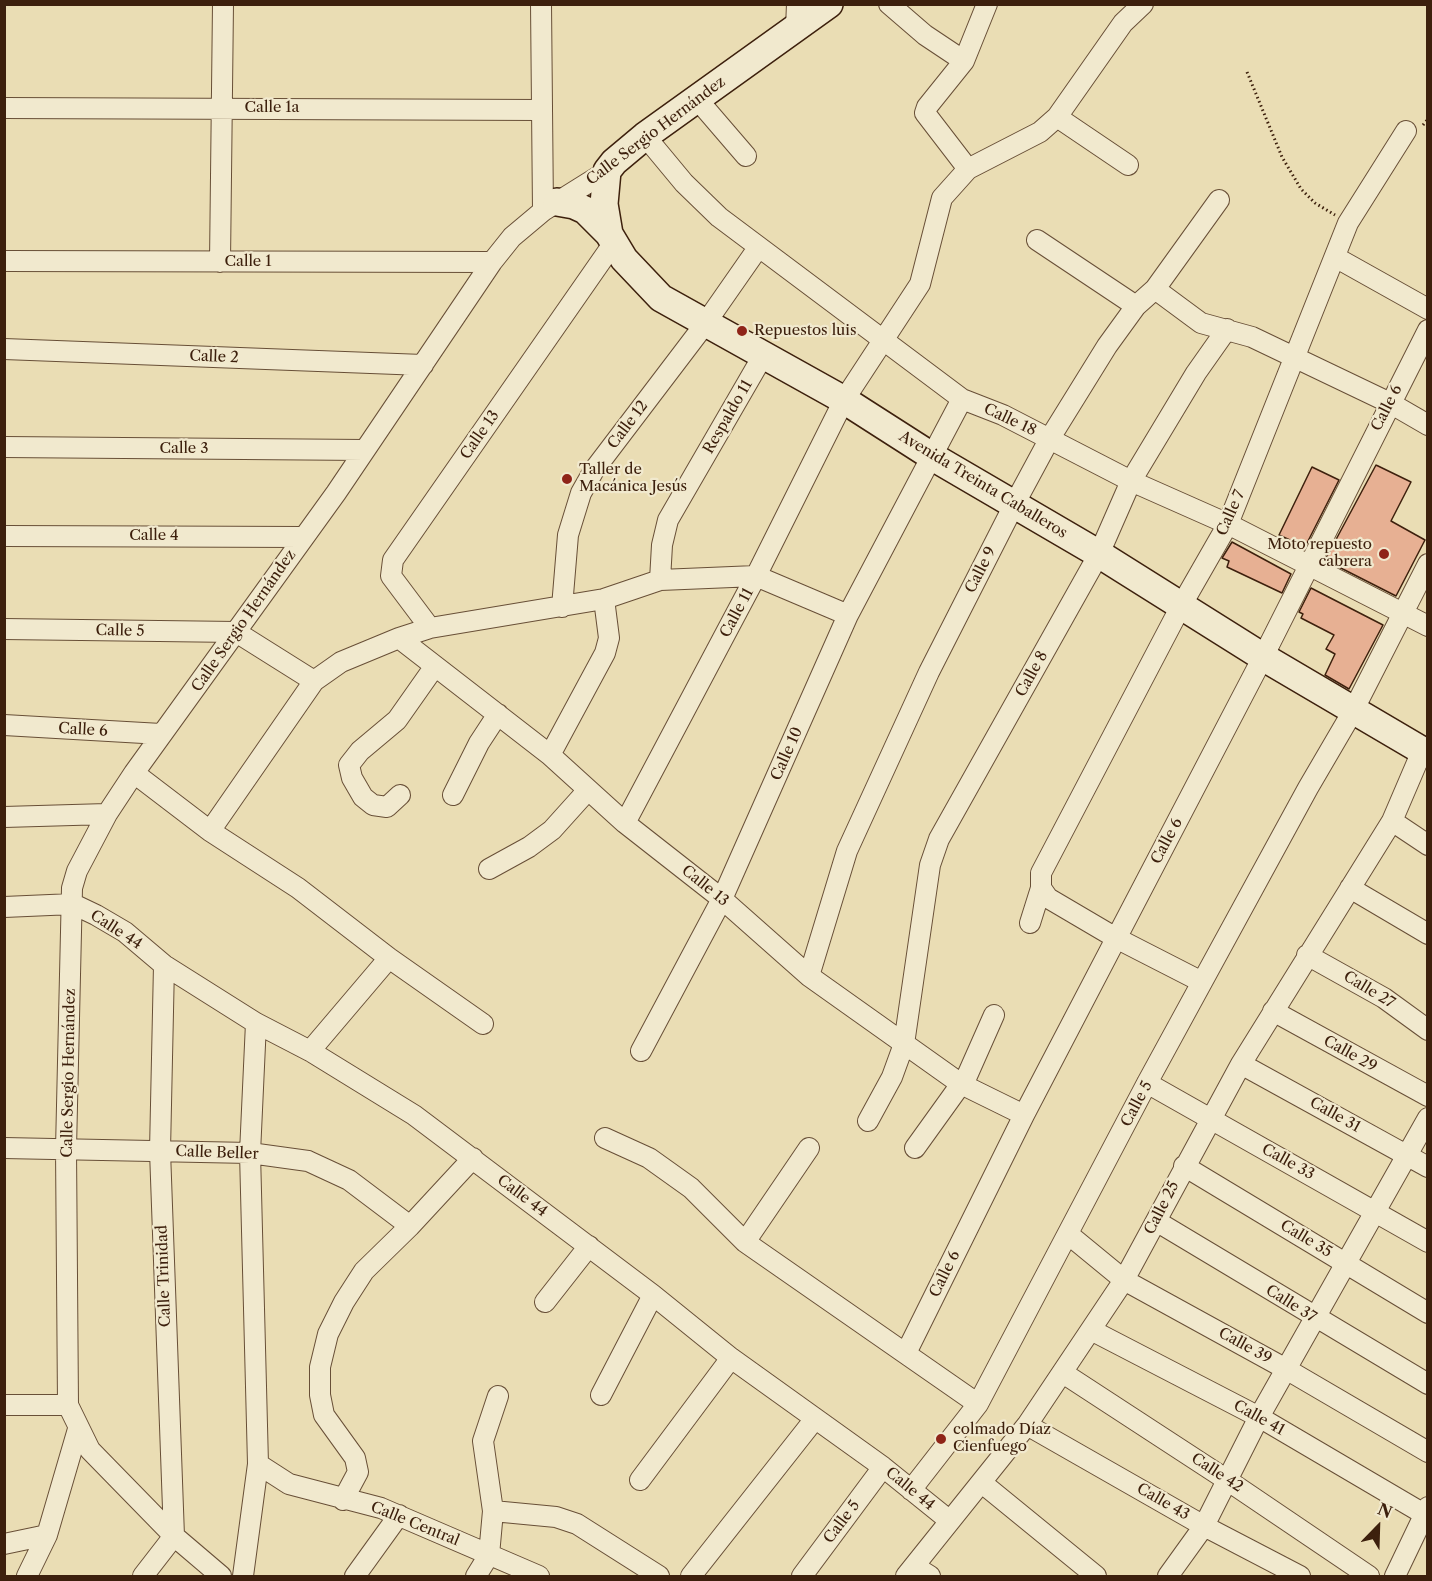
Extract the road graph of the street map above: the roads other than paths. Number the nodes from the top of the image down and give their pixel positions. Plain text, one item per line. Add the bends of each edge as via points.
1 (224, 4) edge
2 (541, 4) edge
3 (829, 4) edge
4 (889, 4) edge
5 (987, 4) edge
6 (1143, 4) edge
7 (796, 16) edge
8 (964, 61) junction
9 (697, 99) junction
10 (4, 108) edge
11 (220, 108) junction
12 (540, 110) junction
13 (1057, 117) junction
14 (1406, 131) dead end
15 (645, 136) junction
16 (746, 156) dead end
17 (1128, 165) dead end
18 (968, 169) junction
19 (608, 171) junction
20 (1219, 200) dead end
21 (550, 206) junction
22 (611, 239) junction
23 (1037, 240) dead end
24 (758, 248) junction
25 (1335, 256) junction
26 (4, 261) edge
27 (220, 262) junction
28 (492, 262) junction
29 (1155, 289) junction
30 (1136, 306) junction
31 (1428, 309) edge
32 (705, 324) junction
33 (1227, 329) junction
34 (1428, 330) edge
35 (884, 342) junction
36 (4, 349) edge
37 (764, 354) junction
38 (1292, 357) junction
39 (423, 365) junction
40 (962, 399) junction
41 (844, 400) junction
42 (1390, 403) junction
43 (1428, 424) edge
44 (1050, 438) junction
45 (4, 447) edge
46 (364, 450) junction
47 (933, 457) junction
48 (1131, 481) junction
49 (1015, 503) junction
50 (1228, 524) junction
51 (4, 536) edge
52 (304, 537) junction
53 (1099, 554) junction
54 (1428, 564) edge
55 (1307, 565) junction
56 (756, 576) junction
57 (660, 580) junction
58 (604, 599) junction
59 (1181, 606) junction
60 (562, 607) junction
61 (1402, 613) junction
62 (848, 615) junction
63 (1428, 626) edge
64 (430, 628) junction
65 (4, 629) edge
66 (236, 632) junction
67 (399, 638) junction
68 (1263, 657) junction
69 (435, 666) junction
70 (314, 681) junction
71 (1353, 711) junction
72 (498, 714) junction
73 (4, 725) edge
74 (161, 734) junction
75 (1425, 753) edge
76 (550, 754) junction
77 (134, 773) junction
78 (588, 790) junction
79 (400, 795) dead end
80 (453, 795) dead end
81 (107, 814) junction
82 (4, 817) edge
83 (1392, 821) junction
84 (625, 823) junction
85 (210, 831) junction
86 (1428, 845) edge
87 (489, 869) dead end
88 (1041, 888) junction
89 (1350, 888) junction
90 (722, 899) junction
91 (73, 904) junction
92 (4, 907) edge
93 (1030, 923) dead end
94 (1428, 934) edge
95 (1116, 938) junction
96 (1307, 956) junction
97 (389, 958) junction
98 (164, 964) junction
99 (809, 976) junction
100 (1202, 982) junction
101 (1273, 1011) junction
102 (994, 1015) dead end
103 (256, 1023) junction
104 (483, 1024) dead end
105 (1428, 1030) edge
106 (904, 1044) junction
107 (310, 1051) junction
108 (641, 1051) dead end
109 (1241, 1064) junction
110 (1147, 1083) junction
111 (962, 1084) junction
112 (1428, 1096) edge
113 (1024, 1115) junction
114 (1210, 1118) junction
115 (1428, 1118) edge
116 (868, 1121) dead end
117 (605, 1138) dead end
118 (4, 1148) edge
119 (809, 1148) dead end
120 (915, 1148) dead end
121 (66, 1149) junction
122 (160, 1151) junction
123 (250, 1153) junction
124 (1406, 1155) junction
125 (473, 1158) junction
126 (1184, 1166) junction
127 (1428, 1167) edge
128 (1375, 1211) junction
129 (1156, 1221) junction
130 (410, 1226) junction
131 (1068, 1234) junction
132 (745, 1242) junction
133 (1428, 1242) edge
134 (589, 1246) junction
135 (1346, 1264) junction
136 (1124, 1280) junction
137 (653, 1295) junction
138 (545, 1302) dead end
139 (1428, 1313) edge
140 (1315, 1318) junction
141 (1091, 1330) junction
142 (906, 1353) junction
143 (731, 1358) junction
144 (1286, 1369) junction
145 (1063, 1373) junction
146 (1428, 1384) edge
147 (601, 1395) dead end
148 (498, 1396) dead end
149 (978, 1404) junction
150 (4, 1405) edge
151 (69, 1405) junction
152 (1259, 1417) junction
153 (814, 1420) junction
154 (1027, 1425) junction
155 (78, 1429) junction
156 (1428, 1452) edge
157 (258, 1464) junction
158 (883, 1467) junction
159 (640, 1480) dead end
160 (1227, 1480) junction
161 (982, 1483) junction
162 (911, 1490) junction
163 (343, 1500) junction
164 (1426, 1510) edge
165 (493, 1511) junction
166 (399, 1515) junction
167 (950, 1521) junction
168 (1204, 1526) junction
169 (47, 1534) junction
170 (174, 1536) junction
171 (4, 1544) edge
172 (489, 1555) junction
173 (917, 1573) edge
174 (27, 1576) edge
175 (143, 1576) edge
176 (221, 1576) edge
177 (243, 1576) edge
178 (355, 1576) edge
179 (476, 1576) edge
180 (539, 1576) edge
181 (659, 1576) edge
182 (691, 1576) edge
183 (802, 1576) edge
184 (1096, 1576) edge
185 (1168, 1576) edge
186 (1300, 1576) edge
187 (1369, 1576) edge
188 (1395, 1576) edge

1 - 11 street
2 - 12 street
3 - 7 street, Calle Sergio Hernández
4 - 8 street
5 - 8 street
6 - 13 street via 1123,23
7 - 9 street, Calle Sergio Hernández
8 - 18 street via 925,113
9 - 15 street, Calle Sergio Hernández
9 - 16 street
10 - 11 street, Calle 1a
11 - 12 street, Calle 1a
11 - 27 street
12 - 21 street
13 - 17 street
13 - 18 street via 1040,132
14 - 25 street, Calle 7 via 1348,223
15 - 19 street, Calle Sergio Hernández
15 - 24 street, Calle 18 via 684,183
18 - 35 street, Calle 11 via 942,198 920,284
19 - 21 street, Calle Sergio Hernández
19 - 22 street via 604,204
20 - 29 street, Calle 9
21 - 22 street, Avenida Treinta Caballeros via 585,210
21 - 28 street, Calle Sergio Hernández via 512,237
22 - 32 street, Avenida Treinta Caballeros via 656,294
22 - 64 street, Calle 13 via 393,560 391,576
23 - 30 street
24 - 32 street, Calle 12
24 - 35 street, Calle 18
25 - 31 street
25 - 38 street, Calle 7
26 - 27 street, Calle 1
27 - 28 street, Calle 1
28 - 39 street, Calle Sergio Hernández
29 - 30 street, Calle 9
29 - 33 street via 1201,323
30 - 44 street, Calle 9
32 - 37 street, Avenida Treinta Caballeros
32 - 60 street, Calle 12 via 594,470 581,493 568,535
33 - 38 street
33 - 48 street, Calle 8
34 - 42 street, Calle 6
35 - 40 street, Calle 18
35 - 41 street, Calle 11
36 - 39 street, Calle 2
37 - 41 street, Avenida Treinta Caballeros
37 - 57 street, Respaldo 11 via 668,520
38 - 42 street
38 - 50 street, Calle 7
39 - 46 street, Calle Sergio Hernández
40 - 44 street, Calle 18
40 - 47 street, Calle 10
41 - 47 street, Avenida Treinta Caballeros
41 - 56 street, Calle 11
42 - 43 street
42 - 55 street, Calle 6
44 - 48 street, Calle 18
44 - 49 street, Calle 9
45 - 46 street, Calle 3
46 - 52 street, Calle Sergio Hernández
47 - 49 street, Avenida Treinta Caballeros
47 - 62 street, Calle 10
48 - 50 street, Calle 18
48 - 53 street, Calle 8
49 - 53 street, Avenida Treinta Caballeros
49 - 99 street, Calle 9 via 929,672 847,851
50 - 55 street, Calle 18
50 - 59 street, Calle 7
51 - 52 street, Calle 4
52 - 66 street, Calle Sergio Hernández
53 - 59 street, Avenida Treinta Caballeros
53 - 106 street, Calle 8 via 934,851
54 - 61 street, Calle 5
55 - 61 street, Calle 18
55 - 68 street, Calle 6
56 - 57 street
56 - 62 street
56 - 84 street, Calle 11
57 - 58 street
58 - 60 street
58 - 76 street via 609,638 605,653
59 - 68 street, Avenida Treinta Caballeros
59 - 88 street, Calle 7 via 1041,873
60 - 64 street
61 - 63 street, Calle 18
61 - 71 street, Calle 5
62 - 90 street, Calle 10
64 - 67 street
65 - 66 street, Calle 5
66 - 70 street
66 - 74 street, Calle Sergio Hernández
67 - 69 street, Calle 13
67 - 70 street via 341,662
68 - 71 street, Avenida Treinta Caballeros
68 - 95 street, Calle 6
69 - 72 street, Calle 13
69 - 79 street via 398,720 349,765 363,797 373,805 387,807
70 - 85 street
71 - 75 street, Avenida Treinta Caballeros
71 - 100 street, Calle 5
72 - 76 street, Calle 13
72 - 80 street
73 - 74 street, Calle 6
74 - 77 street, Calle Sergio Hernández
75 - 83 street, Calle 25
76 - 78 street, Calle 13
77 - 81 street, Calle Sergio Hernández
77 - 85 street
78 - 84 street, Calle 13
78 - 87 street via 552,830
81 - 82 street
81 - 91 street, Calle Sergio Hernández via 77,871
83 - 86 street
83 - 89 street, Calle 25
84 - 90 street, Calle 13
85 - 97 street via 298,888
88 - 93 street, Calle 7
88 - 95 street via 1048,898
89 - 94 street
89 - 96 street, Calle 25
90 - 99 street, Calle 13
90 - 108 street, Calle 10
91 - 92 street
91 - 98 street, Calle 44 via 125,932
91 - 121 street, Calle Sergio Hernández
95 - 100 street
95 - 113 street, Calle 6
96 - 101 street, Calle 25
96 - 105 street, Calle 27 via 1384,998
97 - 104 street
97 - 107 street
98 - 103 street, Calle 44
98 - 122 street, Calle Trinidad
99 - 106 street, Calle 13
100 - 110 street, Calle 5
101 - 109 street, Calle 25
101 - 112 street, Calle 29
102 - 111 street
103 - 107 street, Calle 44
103 - 123 street
106 - 111 street, Calle 13
106 - 116 street, Calle 8 via 892,1077
107 - 125 street, Calle 44 via 414,1115
109 - 114 street, Calle 25
109 - 124 street, Calle 31
110 - 114 street, Calle 33
110 - 131 street, Calle 5
111 - 113 street, Calle 13
111 - 120 street
113 - 142 street, Calle 6
114 - 126 street, Calle 25
114 - 128 street, Calle 33
115 - 124 street
117 - 132 street via 649,1158 691,1188
118 - 121 street, Calle Beller
119 - 132 street
121 - 122 street, Calle Beller
121 - 151 street, Calle Sergio Hernández
122 - 123 street, Calle Beller
122 - 170 street, Calle Trinidad
123 - 130 street, Calle Beller via 308,1161 339,1175
123 - 157 street
124 - 127 street, Calle 31
124 - 128 street
125 - 130 street
125 - 134 street, Calle 44
126 - 129 street, Calle 25
126 - 135 street, Calle 35
128 - 133 street, Calle 33
128 - 135 street
129 - 136 street, Calle 25
129 - 140 street, Calle 37
130 - 163 street via 364,1271 328,1334 320,1367 324,1415 355,1458 358,1472
131 - 136 street, Calle 39
131 - 149 street, Calle 5
132 - 142 street
134 - 137 street, Calle 44
134 - 138 street
135 - 139 street, Calle 35
135 - 140 street
136 - 141 street, Calle 25
136 - 144 street, Calle 39
137 - 143 street, Calle 44
137 - 147 street
140 - 144 street
140 - 146 street, Calle 37
141 - 145 street, Calle 25
141 - 152 street, Calle 41
142 - 149 street
143 - 153 street, Calle 44
143 - 159 street
144 - 152 street
144 - 156 street, Calle 39
145 - 154 street, Calle 25
145 - 160 street, Calle 42
148 - 165 street via 483,1441
149 - 162 street, Calle 5
150 - 151 street
151 - 155 street, Calle Sergio Hernández
152 - 160 street
152 - 164 street, Calle 41
153 - 158 street, Calle 44
153 - 182 street
154 - 161 street, Calle 25
154 - 168 street, Calle 43
155 - 169 street
155 - 170 street, Calle Sergio Hernández via 90,1450
157 - 163 street, Calle Central via 289,1484
157 - 177 street
158 - 162 street, Calle 44
158 - 183 street, Calle 5
160 - 168 street
160 - 187 street, Calle 42
161 - 167 street, Calle 25
161 - 184 street
162 - 167 street, Calle 44
163 - 166 street, Calle Central
164 - 188 street
165 - 172 street
165 - 181 street via 556,1517 576,1524
166 - 172 street, Calle Central
166 - 178 street
167 - 173 street, Calle 25
168 - 185 street
168 - 186 street, Calle 43
169 - 171 street
169 - 174 street
170 - 175 street
170 - 176 street, Calle Sergio Hernández
172 - 179 street
172 - 180 street, Calle Central

